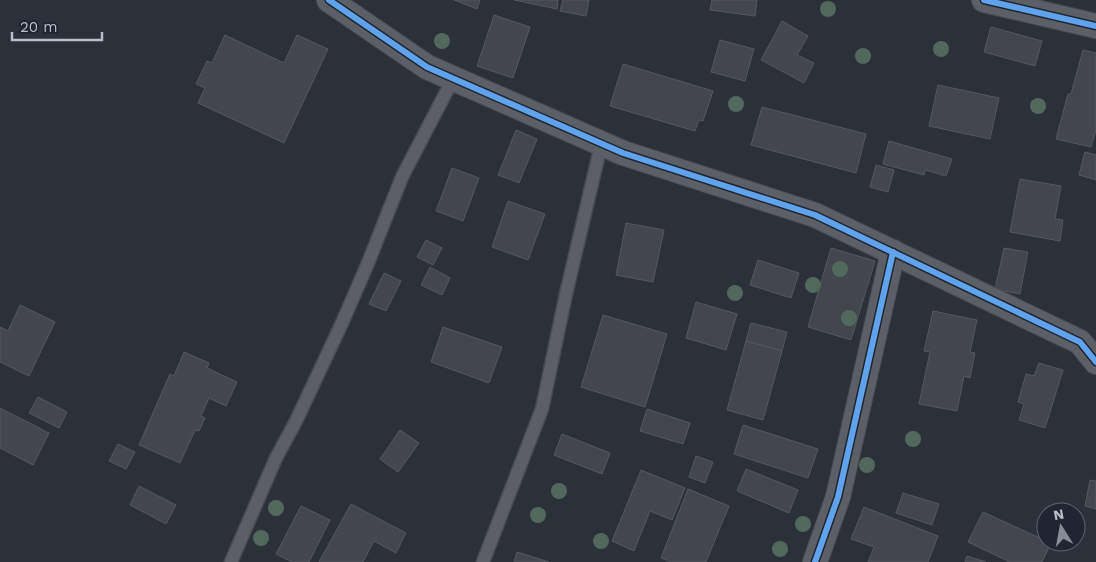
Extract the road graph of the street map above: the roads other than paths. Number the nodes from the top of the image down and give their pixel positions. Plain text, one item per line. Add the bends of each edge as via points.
1 (329, 0) edge
2 (984, 0) edge
3 (1096, 26) edge
4 (453, 79) junction
5 (601, 145) junction
6 (893, 252) junction
7 (1096, 362) edge
8 (231, 562) edge
9 (483, 562) edge
10 (815, 562) edge

1 - 4 street via 427,67
2 - 3 street
4 - 5 street
4 - 8 lane via 402,177 342,323 276,458
5 - 6 street via 815,215
5 - 9 lane via 542,409
6 - 7 street via 1080,342
6 - 10 street via 838,497

